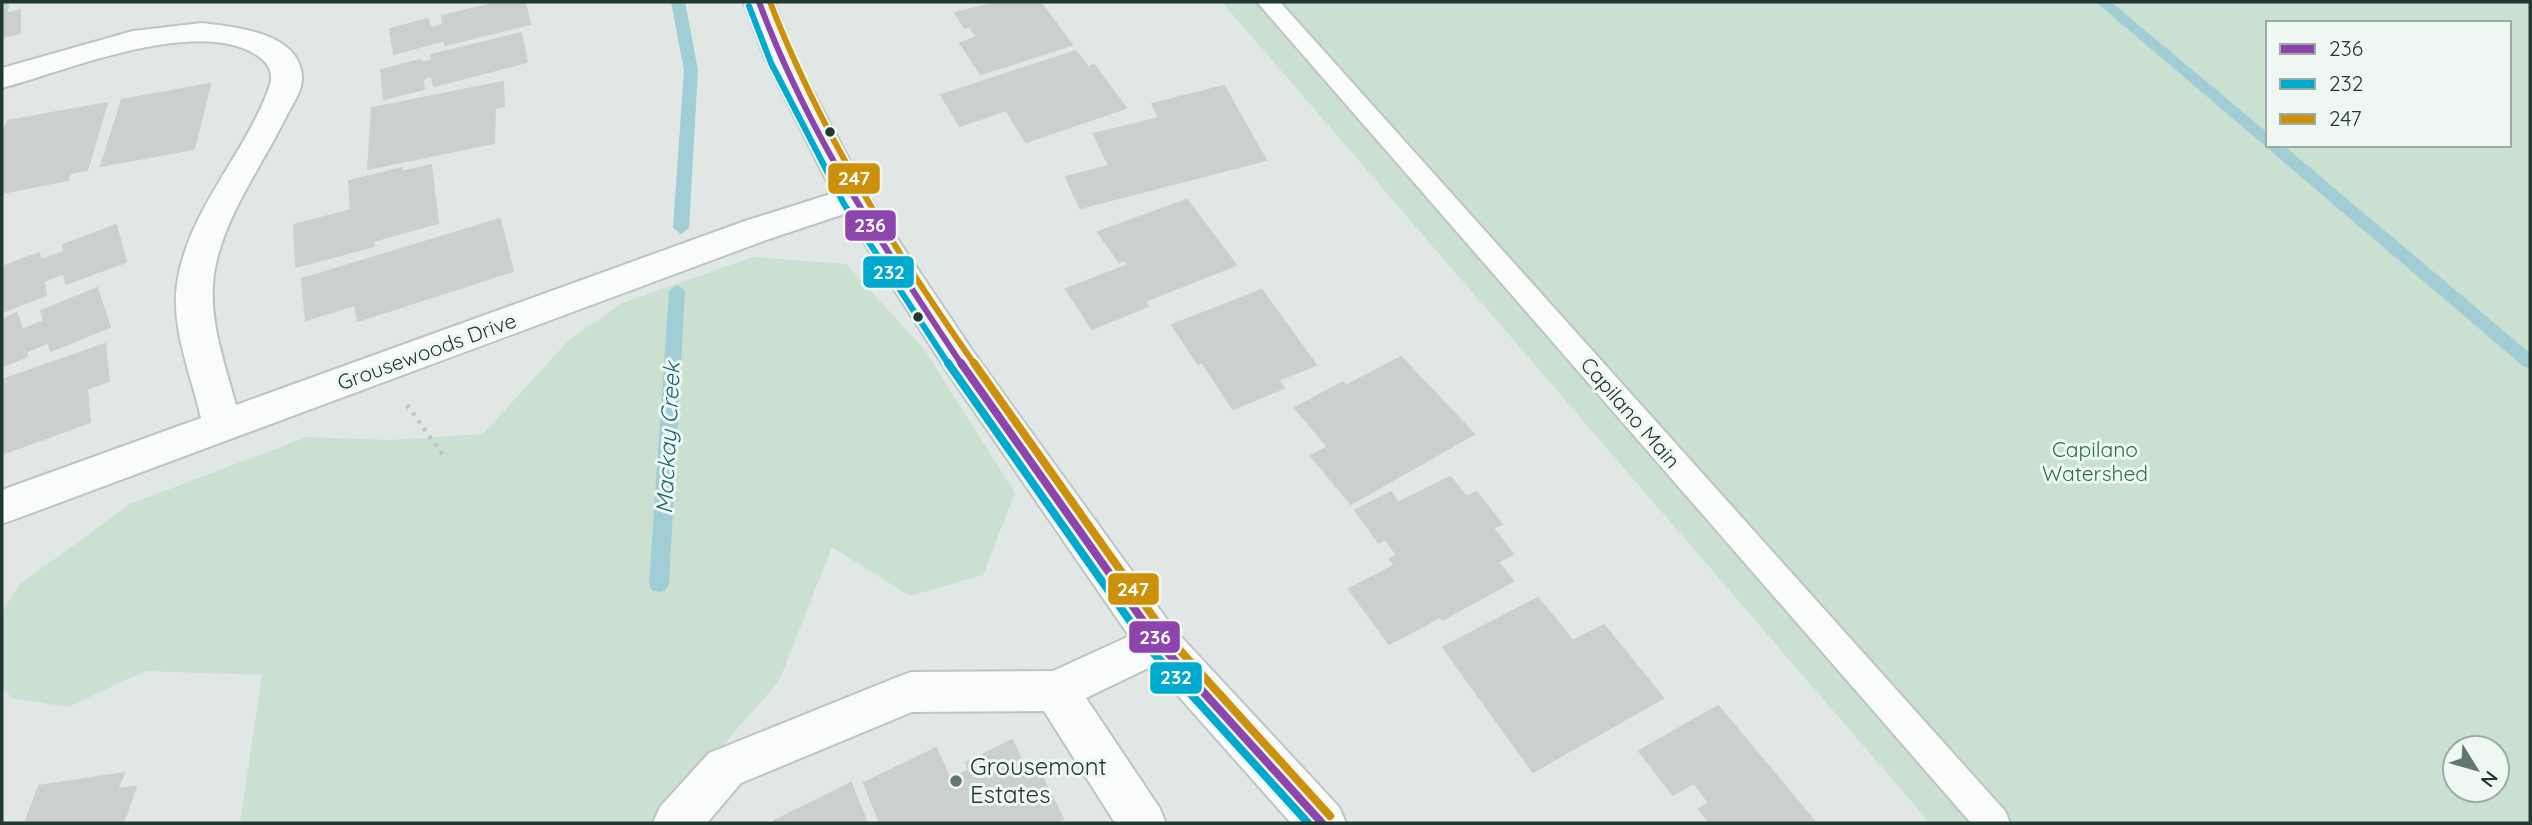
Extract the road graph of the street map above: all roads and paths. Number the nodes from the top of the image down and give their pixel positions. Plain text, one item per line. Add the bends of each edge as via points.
1 (759, 2) edge
2 (1268, 2) edge
3 (2, 78) edge
4 (853, 199) junction
5 (382, 369) junction
6 (222, 426) junction
7 (445, 458) dead end
8 (2, 507) edge
9 (1158, 642) junction
10 (1056, 691) junction
11 (677, 823) edge
12 (1142, 823) edge
13 (1322, 823) edge
14 (1993, 823) edge

1 - 4 street via 780,58
2 - 14 lane, Capilano Main
3 - 6 street via 170,34 245,37 273,51 285,65 286,82 261,139 207,236 195,281 195,317
4 - 5 street, Grousewoods Drive
4 - 9 street via 961,363
5 - 6 street, Grousewoods Drive
5 - 7 path
6 - 8 street, Grousewoods Drive
9 - 10 street
9 - 13 street
10 - 11 street via 911,692 726,768
10 - 12 street

